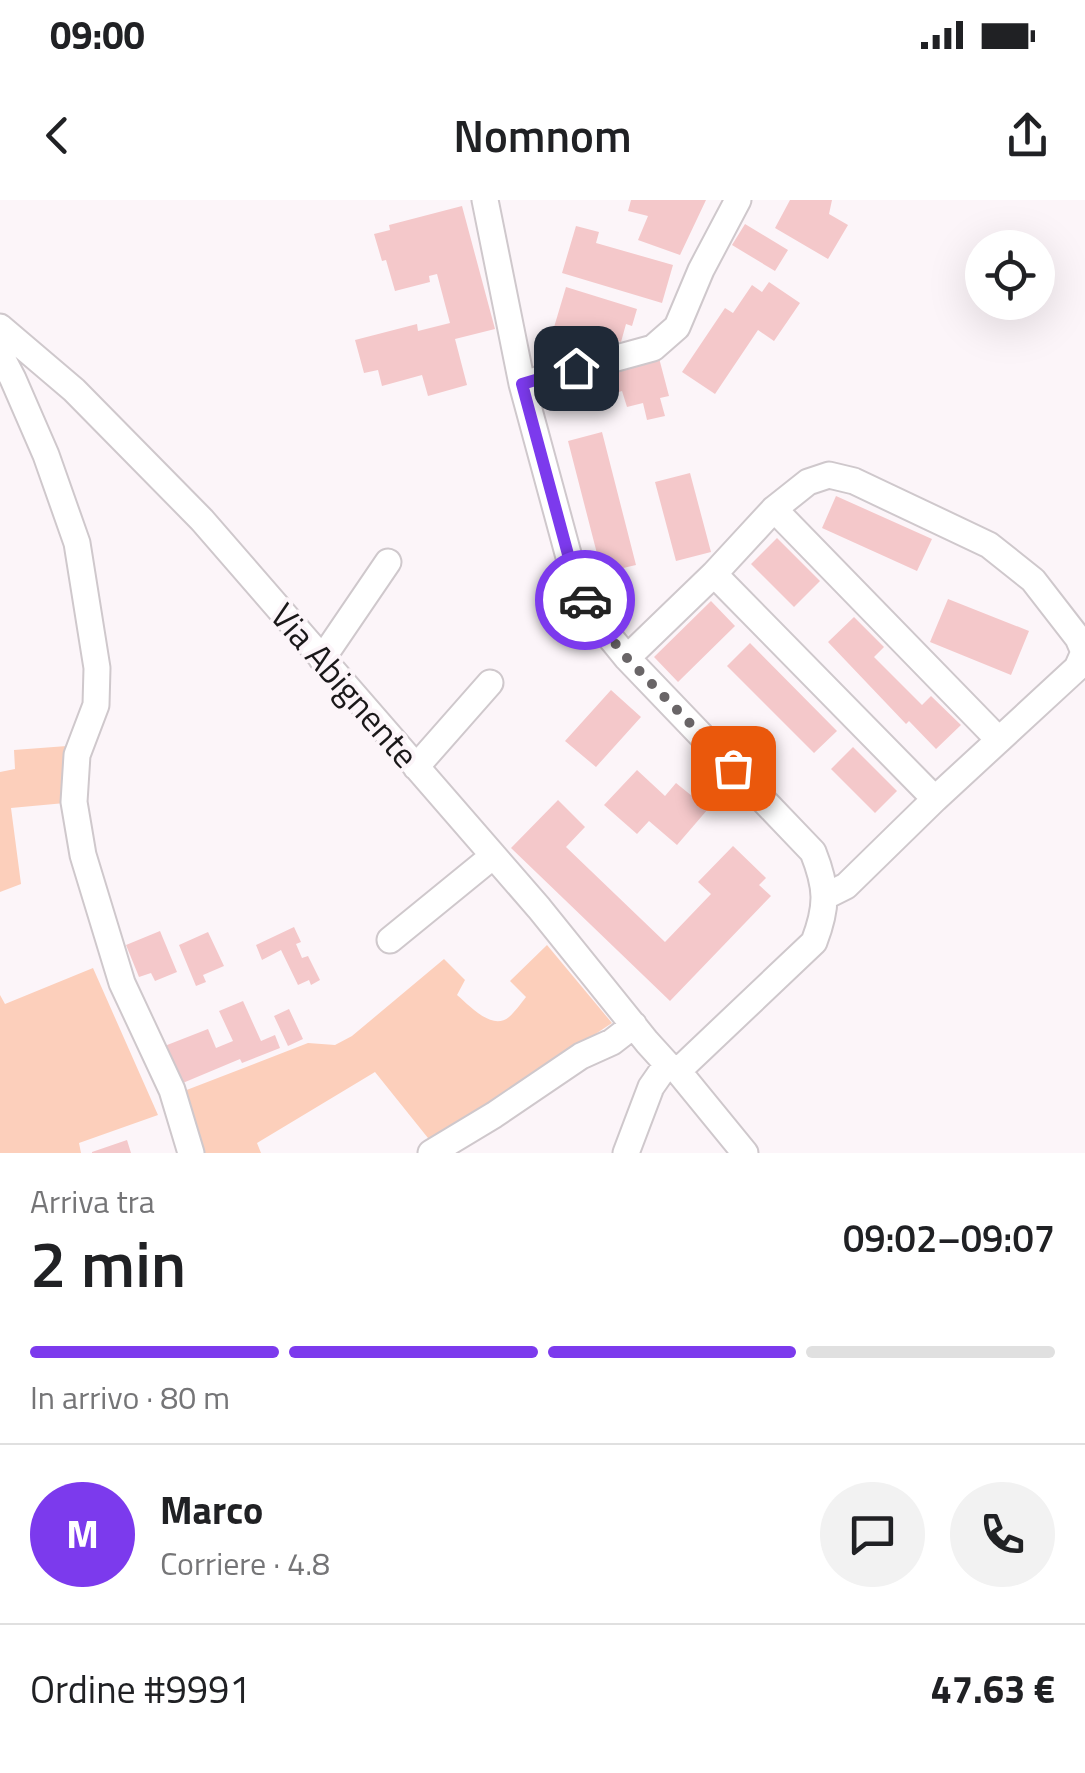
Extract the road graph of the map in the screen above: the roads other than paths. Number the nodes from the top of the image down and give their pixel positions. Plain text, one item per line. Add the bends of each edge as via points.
1 (485, 200) edge
2 (738, 200) edge
3 (0, 327) edge
4 (0, 354) edge
5 (522, 384) junction
6 (774, 509) junction
7 (388, 562) dead end
8 (714, 574) junction
9 (322, 658) junction
10 (627, 658) junction
11 (490, 682) dead end
12 (999, 740) junction
13 (416, 767) junction
14 (935, 799) junction
15 (493, 856) junction
16 (824, 898) junction
17 (390, 940) dead end
18 (634, 1025) junction
19 (673, 1068) junction
20 (191, 1153) edge
21 (432, 1153) edge
22 (626, 1153) edge
23 (745, 1153) edge

1 - 5 street
2 - 5 street via 677,327 665,338 652,348
3 - 9 street, Via Abignente via 74,390 202,520
4 - 20 street via 77,543 97,668 96,705 77,755 74,802 83,855 122,982 172,1090
5 - 10 street via 576,584
6 - 8 street
6 - 12 street
6 - 12 street via 808,482 828,475 854,481 990,546 1033,580 1084,652 1077,668
7 - 9 street
8 - 10 street
8 - 14 street
9 - 13 street, Via Abignente
10 - 16 street via 813,852
11 - 13 street
12 - 14 street
13 - 15 street, Via Abignente
14 - 16 street via 846,886
15 - 17 street
15 - 18 street, Via Abignente
16 - 19 street via 814,942
18 - 19 street, Via Abignente
18 - 21 street
19 - 22 street via 651,1087
19 - 23 street, Via Abignente

